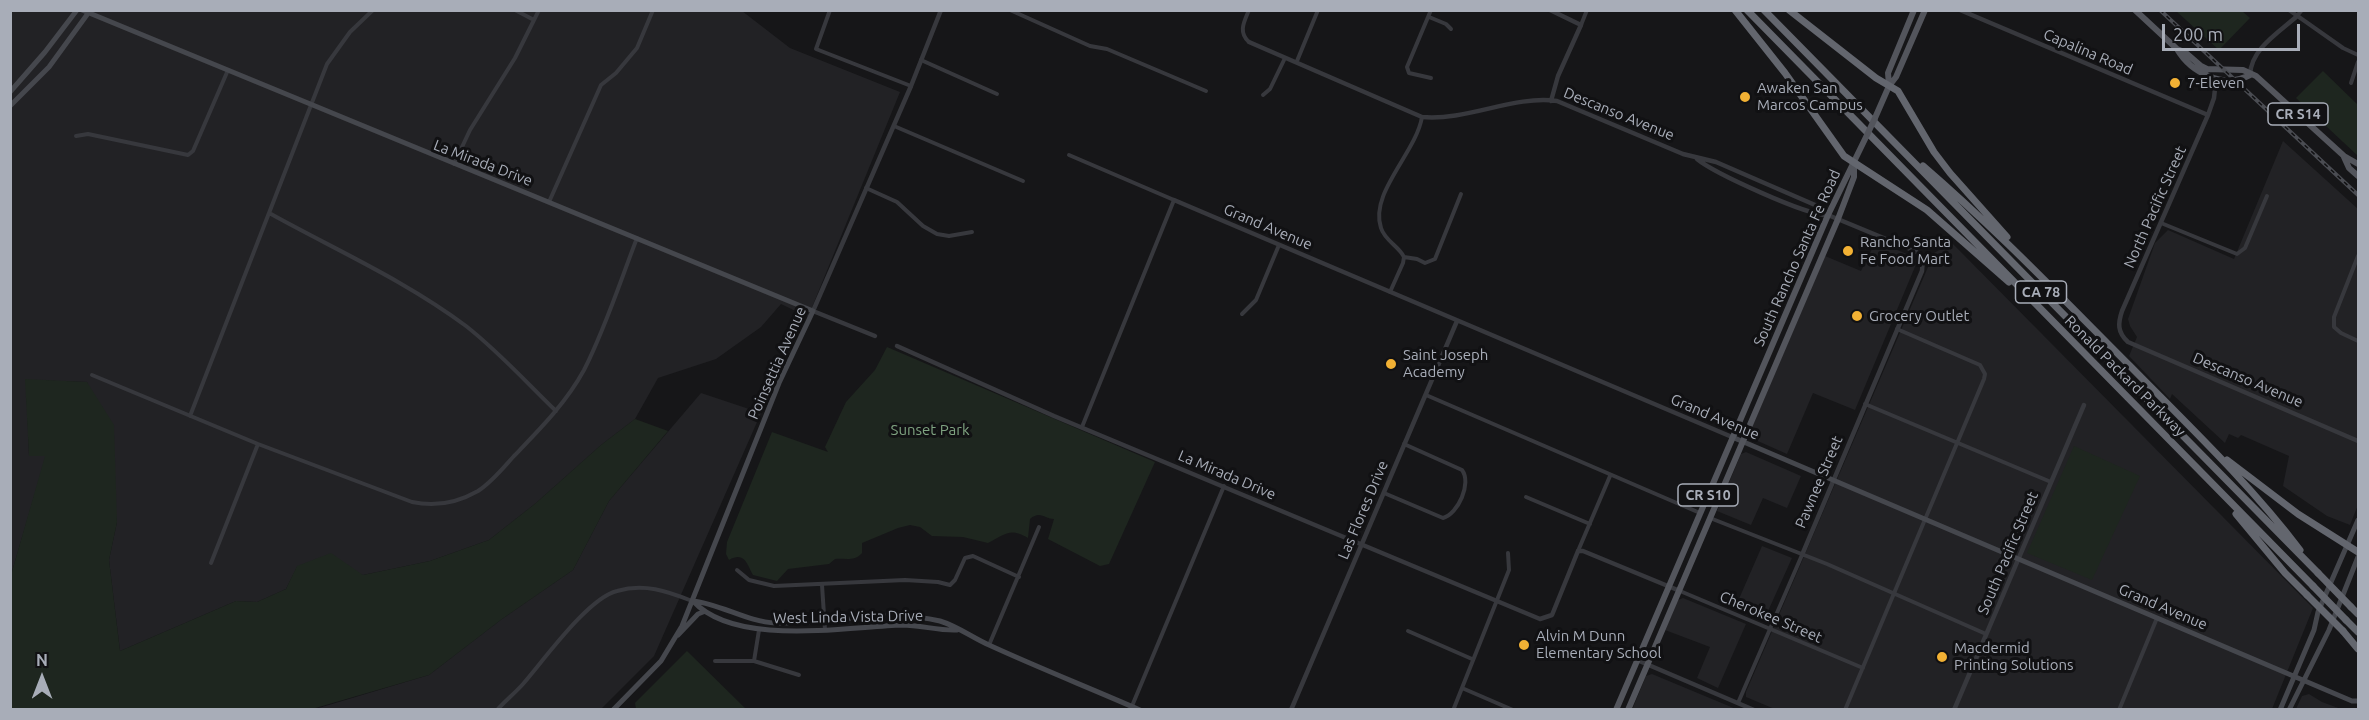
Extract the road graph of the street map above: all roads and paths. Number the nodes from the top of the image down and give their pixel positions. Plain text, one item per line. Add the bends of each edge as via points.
1 (77, 10) edge
2 (82, 10) edge
3 (373, 10) edge
4 (515, 10) edge
5 (538, 10) edge
6 (653, 10) edge
7 (830, 10) edge
8 (941, 10) edge
9 (1010, 10) edge
10 (1249, 10) edge
11 (1318, 10) edge
12 (1431, 10) edge
13 (1550, 10) edge
14 (1587, 10) edge
15 (1735, 10) edge
16 (1747, 10) edge
17 (1764, 10) edge
18 (1789, 10) edge
19 (1914, 10) edge
20 (1925, 10) edge
21 (1960, 10) edge
22 (2135, 10) edge
23 (2289, 10) edge
24 (2302, 10) edge
25 (89, 12) edge
26 (1429, 17) junction
27 (2296, 17) junction
28 (534, 20) junction
29 (1581, 25) junction
30 (1450, 29) dead end
31 (1249, 42) joint
32 (2177, 49) junction
33 (2358, 55) edge
34 (1285, 58) junction
35 (921, 60) junction
36 (1297, 62) junction
37 (2358, 62) edge
38 (228, 70) junction
39 (2250, 75) junction
40 (1431, 78) dead end
41 (2216, 79) junction
42 (2351, 82) dead end
43 (911, 86) junction
44 (1889, 86) junction
45 (1206, 91) dead end
46 (10, 92) edge
47 (997, 94) dead end
48 (1263, 95) dead end
49 (1551, 100) junction
50 (313, 104) junction
51 (10, 106) edge
52 (2208, 115) junction
53 (1422, 117) junction
54 (894, 126) junction
55 (1884, 132) junction
56 (76, 136) dead end
57 (1069, 155) dead end
58 (2344, 156) junction
59 (1695, 157) junction
60 (1854, 163) junction
61 (454, 164) junction
62 (2358, 164) edge
63 (2357, 173) edge
64 (1023, 181) dead end
65 (866, 189) junction
66 (1461, 194) dead end
67 (2267, 196) dead end
68 (1174, 200) junction
69 (549, 202) junction
70 (271, 214) junction
71 (1828, 215) junction
72 (1838, 219) junction
73 (2161, 223) junction
74 (972, 232) dead end
75 (637, 238) junction
76 (1279, 245) junction
77 (2358, 256) edge
78 (1404, 257) junction
79 (2031, 267) junction
80 (1922, 271) joint
81 (1390, 292) junction
82 (813, 311) junction
83 (1242, 314) dead end
84 (2047, 315) junction
85 (1457, 321) junction
86 (1897, 329) junction
87 (875, 336) dead end
88 (2358, 341) edge
89 (2128, 342) joint
90 (897, 346) dead end
91 (1761, 372) junction
92 (92, 375) dead end
93 (1764, 390) junction
94 (1426, 395) junction
95 (1865, 404) junction
96 (2084, 405) dead end
97 (556, 411) junction
98 (190, 416) junction
99 (1082, 427) junction
100 (1732, 437) junction
101 (1742, 441) junction
102 (2205, 441) junction
103 (2358, 441) edge
104 (258, 444) junction
105 (1404, 444) junction
106 (1957, 444) junction
107 (2185, 455) junction
108 (1610, 476) junction
109 (1833, 480) junction
110 (2051, 482) junction
111 (1224, 486) junction
112 (1383, 493) junction
113 (1526, 497) dead end
114 (1700, 513) junction
115 (1710, 518) junction
116 (1926, 519) junction
117 (2358, 520) edge
118 (1590, 524) junction
119 (1039, 527) dead end
120 (1362, 544) junction
121 (2349, 545) junction
122 (1578, 551) junction
123 (2358, 552) edge
124 (1508, 553) dead end
125 (1802, 555) junction
126 (2358, 557) edge
127 (2019, 558) junction
128 (211, 563) dead end
129 (737, 570) dead end
130 (2318, 573) junction
131 (1019, 577) junction
132 (822, 585) junction
133 (1670, 587) junction
134 (1680, 591) junction
135 (1894, 594) junction
136 (1497, 600) junction
137 (693, 601) junction
138 (703, 612) junction
139 (2358, 614) edge
140 (2157, 618) junction
141 (825, 620) junction
142 (1770, 629) junction
143 (759, 630) junction
144 (825, 630) junction
145 (959, 630) junction
146 (1408, 631) dead end
147 (2358, 632) edge
148 (1986, 634) junction
149 (676, 636) junction
150 (989, 645) junction
151 (2358, 649) edge
152 (1472, 659) junction
153 (1638, 660) junction
154 (715, 662) dead end
155 (754, 662) junction
156 (1648, 664) junction
157 (1863, 668) junction
158 (799, 675) dead end
159 (2294, 676) junction
160 (2304, 680) junction
161 (1462, 688) junction
162 (2355, 701) edge
163 (1738, 703) junction
164 (2358, 707) edge
165 (1131, 708) edge
166 (1454, 708) dead end
167 (497, 710) edge
168 (613, 710) edge
169 (1140, 710) edge
170 (1291, 710) edge
171 (1513, 710) edge
172 (1616, 710) edge
173 (1628, 710) edge
174 (1754, 710) edge
175 (1845, 710) edge
176 (1954, 710) edge
177 (2119, 710) edge
178 (2280, 710) edge
179 (2289, 710) edge

1 - 46 main road
2 - 25 main road, La Mirada Drive
3 - 50 street via 350,32 327,64
4 - 28 street
5 - 28 street
6 - 69 street via 637,48 601,85
7 - 43 street via 816,49
8 - 35 street, Poinsettia Avenue
9 - 45 street
10 - 31 street via 1242,26
11 - 36 street
12 - 26 street
13 - 29 street
14 - 29 street
15 - 60 highway via 1844,156
16 - 84 highway, Ronald Packard Parkway / CA 78
17 - 55 highway, Ronald Packard Parkway / CA 78
18 - 44 highway
19 - 44 main road, CR S10 via 1888,73
20 - 44 main road, CR S10
21 - 52 street, Capalina Road
22 - 32 main road, CR S14
23 - 27 street
24 - 27 street
25 - 38 main road, La Mirada Drive
25 - 51 main road via 49,67
26 - 30 street
26 - 40 street via 1407,68 1410,73
27 - 33 street
27 - 39 street via 2257,53 2250,65
28 - 61 street
29 - 49 street
31 - 34 street, Descanso Avenue
32 - 39 main road, CR S14 via 2207,69 2243,70
32 - 41 main road, CR S14 via 2200,72
34 - 36 street, Descanso Avenue
34 - 48 street
35 - 43 street, Poinsettia Avenue
35 - 47 street
36 - 53 street, Descanso Avenue
37 - 42 street
38 - 50 main road, La Mirada Drive
38 - 56 street via 188,155 88,134
39 - 41 main road
39 - 58 main road, CR S14 via 2263,81
41 - 52 street, North Pacific Street
43 - 54 street, Poinsettia Avenue
44 - 60 main road, CR S10, bridge
44 - 79 highway via 1898,91 1950,173
49 - 53 street, Descanso Avenue via 1442,119
49 - 59 street, Descanso Avenue
50 - 61 main road, La Mirada Drive
50 - 70 street
52 - 73 street, North Pacific Street
53 - 78 street via 1410,150 1379,204 1383,235
54 - 64 street
54 - 65 street, Poinsettia Avenue
55 - 79 highway via 1988,223
55 - 130 highway, Ronald Packard Parkway / CA 78
57 - 68 street, Grand Avenue
58 - 62 main road, CR S14
58 - 63 main road, CR S14
59 - 71 street via 1718,172 1818,215
59 - 71 street, Descanso Avenue via 1729,167 1822,208
60 - 71 main road, South Rancho Santa Fe Road / CR S10
60 - 72 main road, South Rancho Santa Fe Road / CR S10 via 1854,177
60 - 84 highway via 1927,210
61 - 69 main road, La Mirada Drive
65 - 74 street via 897,202 938,234
65 - 82 street, Poinsettia Avenue
66 - 78 street via 1436,256 1425,263
67 - 73 street via 2243,251 2233,253
68 - 76 street, Grand Avenue
68 - 99 street
69 - 75 main road, La Mirada Drive
70 - 97 street via 448,314 486,343
70 - 98 street
71 - 72 street, Descanso Avenue
71 - 91 main road, South Rancho Santa Fe Road / CR S10
72 - 80 street, Descanso Avenue via 1919,254 1924,261
72 - 93 main road, South Rancho Santa Fe Road / CR S10
73 - 89 street, North Pacific Street via 2119,318 2119,333
75 - 82 main road, La Mirada Drive
75 - 97 street via 585,367
76 - 81 street, Grand Avenue
76 - 83 street via 1256,300
77 - 88 street via 2334,316 2334,327
78 - 81 street
79 - 102 highway
80 - 86 street, Pawnee Street
81 - 85 street, Grand Avenue
82 - 87 street, La Mirada Drive
82 - 137 main road, Poinsettia Avenue via 779,383
84 - 107 highway, Ronald Packard Parkway / CA 78
85 - 94 street, Las Flores Drive
85 - 100 street, Grand Avenue
86 - 95 street, Pawnee Street
86 - 106 street via 1980,365 1985,374
89 - 103 street, Descanso Avenue
90 - 99 street, La Mirada Drive
91 - 93 main road
91 - 100 main road, South Rancho Santa Fe Road / CR S10
92 - 98 street
93 - 101 main road, South Rancho Santa Fe Road / CR S10
94 - 105 street, Las Flores Drive
94 - 108 street
95 - 106 street
95 - 109 street, Pawnee Street
96 - 110 street, South Pacific Street
97 - 104 street via 480,489 452,502 436,504 412,502
98 - 104 street
99 - 111 street, La Mirada Drive
100 - 101 main road, Grand Avenue
100 - 114 main road, South Rancho Santa Fe Road / CR S10
101 - 109 main road, Grand Avenue
101 - 115 main road, South Rancho Santa Fe Road / CR S10
102 - 121 highway via 2272,496
102 - 130 highway via 2271,513
104 - 128 street
105 - 112 street, Las Flores Drive
105 - 112 street via 1462,470 1466,483 1460,501 1453,514 1443,518
106 - 110 street
106 - 116 street
107 - 147 highway, Ronald Packard Parkway / CA 78, bridge
107 - 151 highway, bridge via 2285,573
108 - 114 street
108 - 118 street
109 - 116 main road, Grand Avenue
109 - 125 street, Pawnee Street
110 - 127 street, South Pacific Street
111 - 120 street, La Mirada Drive
111 - 165 street
112 - 120 street, Las Flores Drive
113 - 118 street
114 - 133 main road, South Rancho Santa Fe Road / CR S10
115 - 125 street
115 - 134 main road, South Rancho Santa Fe Road / CR S10
116 - 127 main road, Grand Avenue
116 - 135 street
117 - 121 main road
118 - 122 street
119 - 131 street
120 - 136 street, La Mirada Drive
120 - 170 street, Las Flores Drive
121 - 123 highway
121 - 159 main road
122 - 133 street, Cherokee Street
122 - 136 street, La Mirada Drive via 1549,618 1540,619
124 - 136 street via 1509,570
125 - 135 street
125 - 142 street, Pawnee Street
126 - 160 main road
127 - 140 main road, Grand Avenue
127 - 148 street, South Pacific Street
129 - 132 street via 761,585
130 - 139 highway, Ronald Packard Parkway / CA 78, bridge
131 - 132 street via 973,556 965,558 950,585 905,580
131 - 150 street
132 - 141 street
133 - 134 street, Cherokee Street
133 - 153 main road, South Rancho Santa Fe Road / CR S10
134 - 142 street, Cherokee Street
134 - 156 main road, South Rancho Santa Fe Road / CR S10
135 - 148 street
135 - 157 street
136 - 152 street
137 - 138 main road, West Linda Vista Drive
137 - 141 main road, West Linda Vista Drive via 761,621
137 - 149 main road, Poinsettia Avenue
137 - 167 street via 648,587 605,596
138 - 143 main road, West Linda Vista Drive
138 - 149 main road
140 - 159 main road, Grand Avenue
140 - 177 street
141 - 144 street
141 - 145 main road, West Linda Vista Drive via 920,617
142 - 157 street, Cherokee Street
142 - 163 street, Pawnee Street
143 - 144 main road, West Linda Vista Drive
143 - 155 street
144 - 145 main road, West Linda Vista Drive via 920,625
145 - 150 main road, West Linda Vista Drive
146 - 152 street
148 - 176 street, South Pacific Street
149 - 168 main road, Poinsettia Avenue via 661,661
150 - 165 main road, West Linda Vista Drive
152 - 161 street
153 - 156 street
153 - 172 main road, South Rancho Santa Fe Road / CR S10
154 - 155 street
155 - 158 street
156 - 163 street
156 - 173 main road, South Rancho Santa Fe Road / CR S10
157 - 175 street
159 - 160 main road, Grand Avenue
159 - 178 main road
160 - 162 main road, Grand Avenue
160 - 179 main road
161 - 166 street
161 - 171 street
162 - 164 main road, Grand Avenue
163 - 174 street
165 - 169 main road, West Linda Vista Drive

